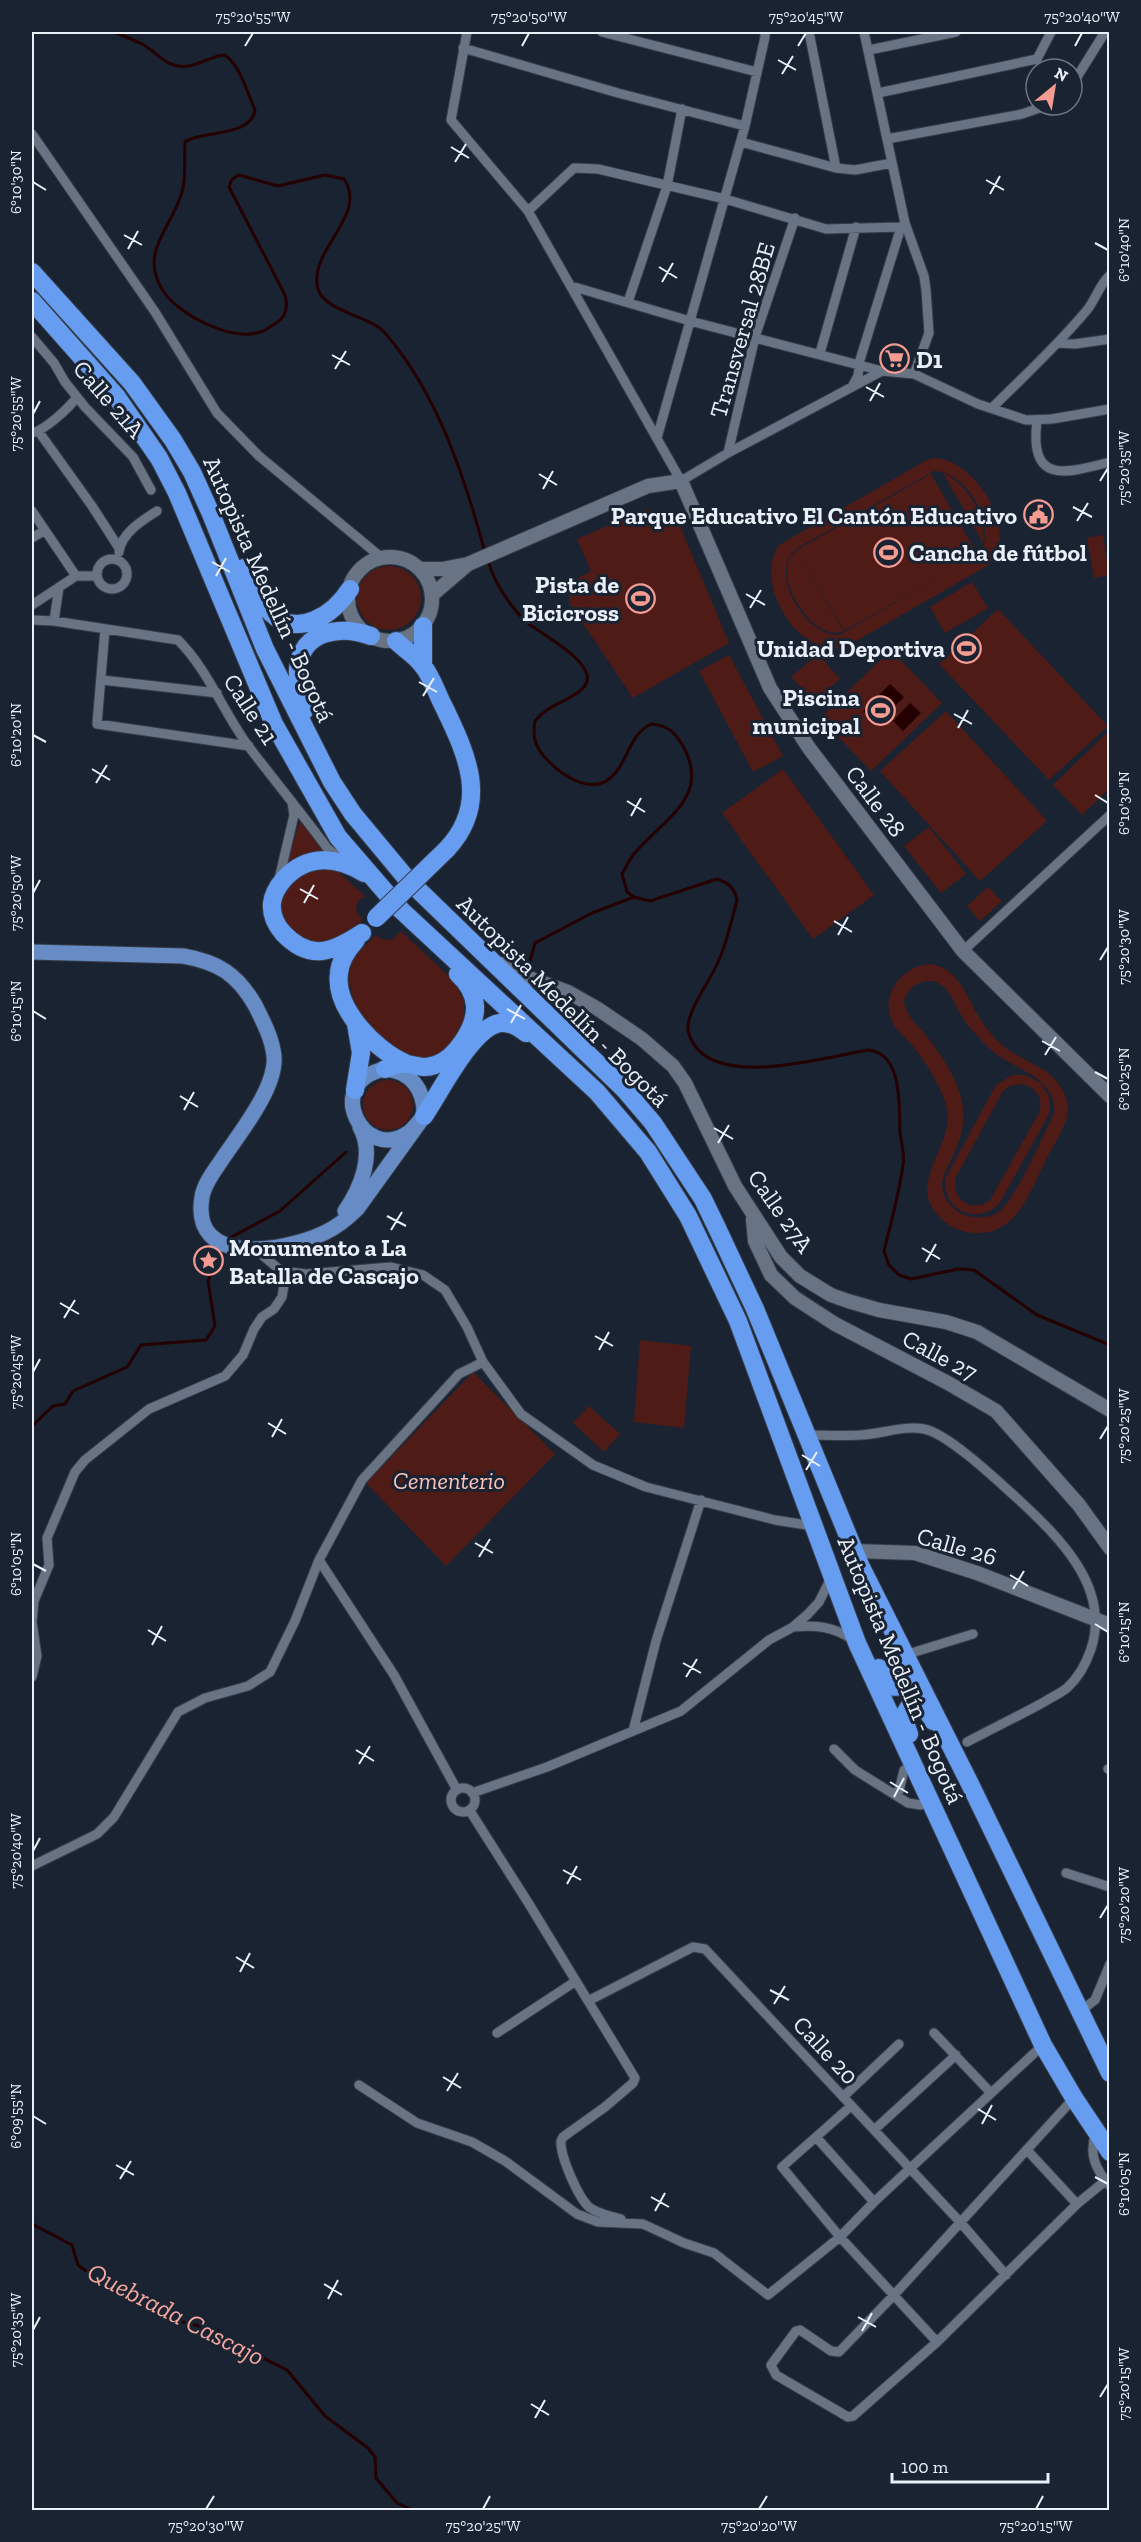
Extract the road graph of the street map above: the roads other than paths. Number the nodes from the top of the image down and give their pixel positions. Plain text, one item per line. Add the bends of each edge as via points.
1 (467, 32) edge
2 (602, 32) edge
3 (765, 32) edge
4 (809, 32) edge
5 (864, 32) edge
6 (956, 32) edge
7 (1051, 32) edge
8 (1105, 32) edge
9 (463, 48) junction
10 (868, 50) junction
11 (1038, 57) edge
12 (1024, 62) edge
13 (1084, 66) edge
14 (757, 72) junction
15 (878, 93) junction
16 (681, 109) junction
17 (1024, 113) edge
18 (745, 126) junction
19 (32, 134) edge
20 (887, 139) junction
21 (741, 141) junction
22 (892, 164) junction
23 (836, 168) junction
24 (667, 186) junction
25 (725, 199) junction
26 (528, 211) junction
27 (795, 218) junction
28 (903, 225) junction
29 (856, 227) junction
30 (32, 272) edge
31 (1110, 275) edge
32 (571, 286) junction
33 (32, 301) edge
34 (628, 302) junction
35 (690, 321) junction
36 (32, 337) edge
37 (755, 337) junction
38 (1110, 339) edge
39 (1058, 343) junction
40 (819, 353) junction
41 (860, 365) junction
42 (882, 371) junction
43 (914, 374) junction
44 (849, 390) junction
45 (77, 398) junction
46 (993, 407) junction
47 (1110, 409) edge
48 (1037, 421) junction
49 (35, 433) edge
50 (657, 438) junction
51 (728, 453) junction
52 (1110, 462) edge
53 (681, 481) junction
54 (151, 490) dead end
55 (157, 511) dead end
56 (32, 512) edge
57 (211, 514) junction
58 (45, 530) junction
59 (32, 538) edge
60 (119, 548) junction
61 (382, 558) junction
62 (120, 560) junction
63 (473, 561) junction
64 (420, 569) junction
65 (76, 576) junction
66 (97, 576) junction
67 (59, 587) junction
68 (350, 589) junction
69 (432, 595) junction
70 (32, 605) edge
71 (32, 620) edge
72 (54, 621) junction
73 (423, 626) junction
74 (105, 629) junction
75 (371, 636) junction
76 (396, 640) junction
77 (423, 665) junction
78 (102, 680) junction
79 (217, 693) junction
80 (308, 734) junction
81 (249, 746) junction
82 (291, 800) junction
83 (1110, 815) edge
84 (351, 865) junction
85 (374, 880) junction
86 (276, 888) junction
87 (362, 933) junction
88 (431, 939) junction
89 (963, 951) junction
90 (32, 952) edge
91 (482, 952) junction
92 (353, 1016) junction
93 (556, 1052) junction
94 (396, 1065) junction
95 (355, 1090) junction
96 (1110, 1096) edge
97 (424, 1116) junction
98 (356, 1121) junction
99 (752, 1214) junction
100 (325, 1233) junction
101 (255, 1250) junction
102 (281, 1271) junction
103 (483, 1362) junction
104 (1110, 1410) edge
105 (807, 1435) junction
106 (701, 1500) junction
107 (813, 1526) junction
108 (1110, 1548) edge
109 (857, 1558) junction
110 (319, 1560) junction
111 (830, 1573) junction
112 (1103, 1622) edge
113 (793, 1627) junction
114 (973, 1634) dead end
115 (857, 1643) junction
116 (905, 1655) junction
117 (32, 1677) edge
118 (633, 1731) junction
119 (967, 1742) dead end
120 (834, 1749) dead end
121 (904, 1770) dead end
122 (970, 1784) junction
123 (457, 1790) junction
124 (472, 1792) junction
125 (892, 1793) junction
126 (921, 1805) dead end
127 (470, 1811) junction
128 (959, 1863) junction
129 (32, 1866) edge
130 (1066, 1873) dead end
131 (1110, 1887) edge
132 (1110, 1964) edge
133 (576, 1981) junction
134 (588, 2001) junction
135 (1078, 2013) junction
136 (497, 2032) dead end
137 (934, 2033) dead end
138 (899, 2044) dead end
139 (1043, 2045) junction
140 (956, 2055) junction
141 (1108, 2067) edge
142 (358, 2085) dead end
143 (991, 2093) junction
144 (843, 2097) junction
145 (1074, 2098) junction
146 (851, 2106) junction
147 (874, 2130) junction
148 (1096, 2133) junction
149 (816, 2137) junction
150 (1027, 2150) junction
151 (1110, 2152) edge
152 (910, 2168) junction
153 (1107, 2184) edge
154 (874, 2202) junction
155 (1077, 2204) junction
156 (629, 2222) junction
157 (961, 2223) junction
158 (840, 2237) junction
159 (1006, 2275) junction
160 (894, 2295) junction
161 (937, 2342) junction

1 - 9 street
2 - 14 street
3 - 14 street
4 - 23 street
5 - 10 street
6 - 10 street
7 - 11 street
8 - 13 street
9 - 16 street
9 - 26 street via 451,120
10 - 15 street
12 - 15 street
14 - 18 street
15 - 20 street
16 - 18 street
16 - 24 street
17 - 20 street
18 - 21 street
19 - 61 street via 155,312 217,413 259,456
20 - 22 street
21 - 23 street
21 - 25 street
22 - 23 street via 855,170
22 - 28 street
24 - 25 street
24 - 26 street via 598,169 574,168
24 - 34 street
25 - 27 street
25 - 35 street
26 - 32 street
27 - 29 street via 826,229
27 - 37 street, Transversal 28BE
28 - 29 street
28 - 41 street
28 - 43 street via 924,276 929,317 929,333
29 - 40 street
30 - 57 highway, Autopista Medellín - Bogotá via 152,409 192,472
31 - 39 street via 1090,308
32 - 34 street
32 - 50 street
33 - 85 highway, Autopista Medellín - Bogotá via 116,396 159,458 274,724 338,837
34 - 35 street
35 - 37 street
35 - 50 street
36 - 45 street, Calle 21A
37 - 40 street
37 - 51 street, Transversal 28BE
38 - 39 street
39 - 46 street
40 - 41 street
41 - 42 street
41 - 44 street
42 - 43 street
42 - 44 street
43 - 46 street via 978,404
44 - 51 street
45 - 49 street
45 - 54 street, Calle 21A via 133,456
46 - 48 street via 1016,418
47 - 48 street
48 - 52 street via 1038,454 1049,470 1069,471
49 - 60 street
50 - 53 street
51 - 53 street
53 - 63 main road via 648,486
53 - 89 main road, Calle 28 via 770,688 808,748
55 - 60 street via 141,521
56 - 58 street
57 - 68 highway via 264,606 279,619 297,624 315,621 335,608
57 - 80 highway, Autopista Medellín - Bogotá via 265,649
58 - 59 street
58 - 65 street
60 - 62 street
61 - 64 main road via 409,561
61 - 68 main road via 361,568
62 - 66 street via 110,558 101,562
62 - 66 street via 128,573 121,587 106,588
63 - 64 main road via 442,569
63 - 69 main road
64 - 69 main road
65 - 66 street
65 - 67 street
67 - 70 street
67 - 72 street
68 - 75 main road via 348,599 354,620
69 - 73 main road via 429,617
71 - 72 street
72 - 74 street
73 - 76 main road
73 - 77 highway
74 - 78 street
74 - 79 street, Calle 21 via 178,640
75 - 76 main road
75 - 80 highway via 326,632 305,650 298,672
76 - 77 highway
77 - 87 highway, bridge via 463,746 470,769 472,793 468,813 447,849
78 - 79 street
78 - 81 street via 97,724
79 - 81 street, Calle 21
80 - 91 highway, Autopista Medellín - Bogotá via 332,782 377,844
81 - 82 street, Calle 21
82 - 84 street, Calle 21 via 328,849
82 - 86 street via 294,815
83 - 89 street
84 - 85 highway
84 - 86 highway via 332,860 311,861 292,871
85 - 88 highway, Autopista Medellín - Bogotá
86 - 87 highway via 272,906 276,922 299,946 326,951
87 - 92 highway via 343,958 339,972 339,985
88 - 93 highway, Autopista Medellín - Bogotá
88 - 94 highway via 444,960 465,980 475,1007 473,1020 454,1052 441,1063 420,1068
89 - 96 main road, Calle 28
90 - 101 main road via 207,960 232,975 247,992 269,1035 273,1074 202,1195 201,1210 207,1228 224,1245
91 - 99 main road, Calle 27A via 524,976 568,992 622,1023 657,1050 685,1083 725,1169
91 - 105 highway, Autopista Medellín - Bogotá via 588,1052 653,1123 717,1228
92 - 94 highway
92 - 95 highway via 361,1053
93 - 97 highway via 544,1048 512,1024 493,1025 480,1033
93 - 107 highway, Autopista Medellín - Bogotá via 631,1131 688,1216 738,1321
94 - 95 main road via 367,1075
94 - 97 main road via 420,1091
95 - 98 main road via 352,1111
97 - 98 main road via 408,1133 385,1139 369,1133
97 - 100 main road via 357,1209
98 - 100 main road via 364,1135 365,1166 353,1199
99 - 104 main road, Calle 27A via 781,1257 800,1276 831,1295 977,1332
99 - 108 main road, Calle 27 via 755,1241 771,1275 795,1298 835,1324 996,1411 1080,1505
100 - 101 main road
101 - 102 street
102 - 103 street via 306,1274 391,1268 423,1275 445,1290
102 - 117 street via 282,1297 262,1317 243,1355 225,1376 150,1409 75,1472 47,1538 49,1565 34,1601 32,1622 37,1656
103 - 106 street via 521,1414 593,1465 646,1487
103 - 110 street via 459,1374 362,1480
105 - 109 highway, Autopista Medellín - Bogotá
105 - 112 street via 927,1429 956,1447 1032,1512 1066,1550 1086,1579
106 - 107 street
106 - 118 street via 656,1641
107 - 111 highway, Autopista Medellín - Bogotá
109 - 111 highway via 860,1580 904,1672 903,1684 897,1688 885,1680
109 - 112 main road, Calle 26 via 915,1553
109 - 116 highway, Autopista Medellín - Bogotá
110 - 123 street via 394,1675
110 - 129 street via 281,1653 266,1676 178,1712 114,1817 97,1834
111 - 113 street via 819,1602
111 - 115 highway, Autopista Medellín - Bogotá
112 - 119 street via 1087,1662 1066,1689
113 - 115 street via 814,1625 841,1631
113 - 118 street via 769,1640 681,1711
114 - 116 street
115 - 128 highway, Autopista Medellín - Bogotá
116 - 122 highway, Autopista Medellín - Bogotá
118 - 124 street via 547,1767
120 - 125 street via 855,1770
121 - 125 street via 899,1791
122 - 128 highway via 956,1767 930,1714 920,1706 909,1707 903,1722 952,1827
122 - 135 highway, Autopista Medellín - Bogotá
123 - 124 street via 465,1788
123 - 127 street via 452,1797 454,1808
124 - 127 street via 475,1804
125 - 126 street via 908,1803
127 - 133 street
128 - 139 highway, Autopista Medellín - Bogotá
130 - 131 street
132 - 135 street via 1095,2000
133 - 134 street
133 - 136 street
134 - 144 street, Calle 20 via 699,1946
134 - 156 street via 635,2079 563,2137 561,2145 585,2202 599,2213
135 - 141 highway, Autopista Medellín - Bogotá
137 - 140 street
138 - 144 street
139 - 143 street
139 - 145 highway, Autopista Medellín - Bogotá
140 - 143 street
140 - 147 street
142 - 156 street via 417,2123 472,2142 505,2161 577,2214 598,2222
143 - 152 street
144 - 146 street, Calle 20
145 - 148 highway, Autopista Medellín - Bogotá
145 - 150 street
146 - 147 street, Calle 20
146 - 149 street
147 - 152 street, Calle 20
148 - 151 highway, Autopista Medellín - Bogotá
148 - 153 street via 1091,2156
149 - 154 street
149 - 158 street via 782,2167
150 - 155 street
150 - 157 street
152 - 154 street
152 - 157 street, Calle 20
153 - 155 street
154 - 158 street
155 - 159 street
156 - 158 street via 719,2255 768,2295
157 - 159 street, Calle 20
157 - 160 street
158 - 160 street
159 - 161 street
160 - 161 street
160 - 161 street via 839,2352 831,2351 804,2331 796,2331 771,2365 772,2370 850,2417

